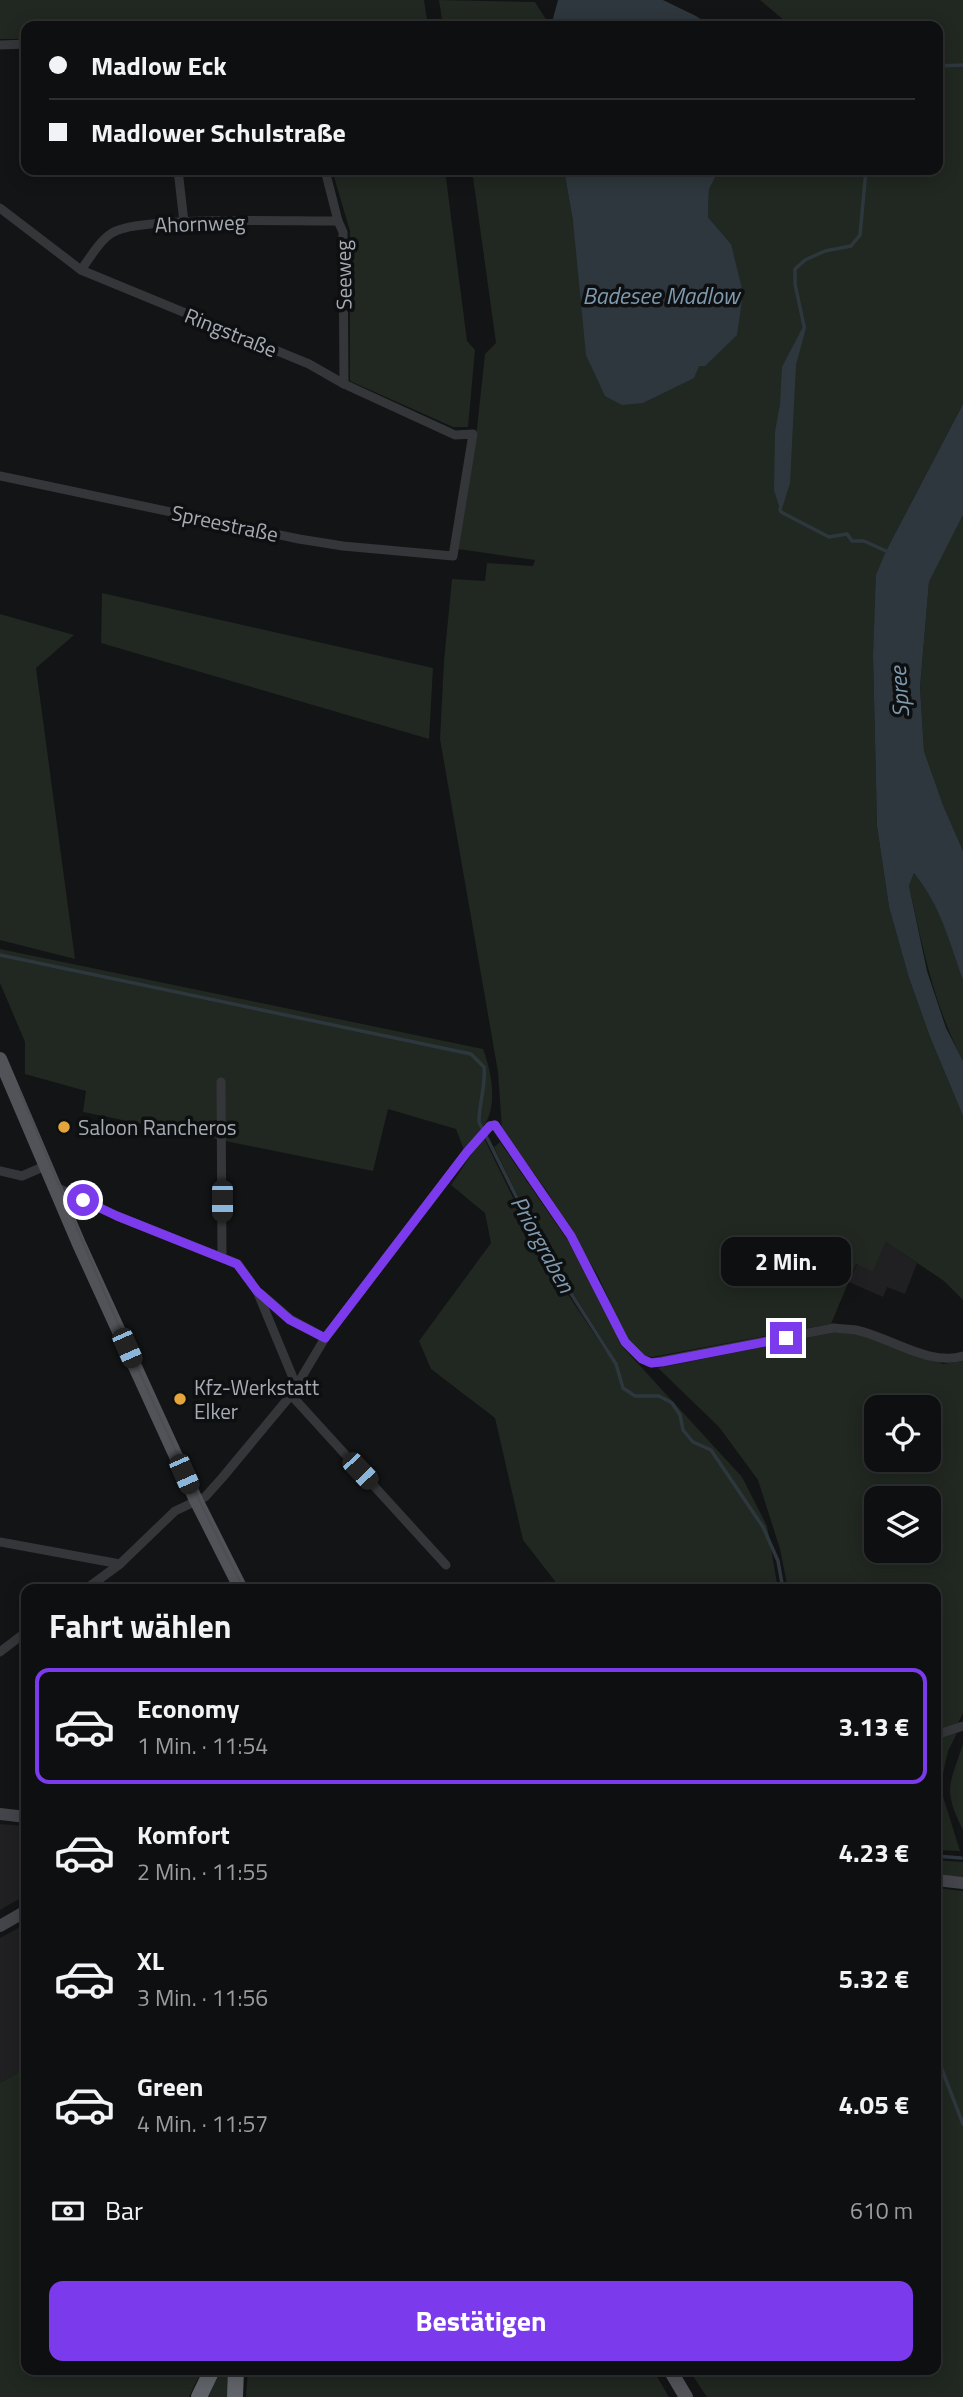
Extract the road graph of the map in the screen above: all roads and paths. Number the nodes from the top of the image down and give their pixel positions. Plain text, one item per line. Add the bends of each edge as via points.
1 (21, 44) edge
2 (0, 45) edge
3 (179, 175) edge
4 (326, 175) edge
5 (0, 208) edge
6 (338, 221) junction
7 (184, 222) junction
8 (81, 270) junction
9 (344, 384) junction
10 (0, 476) edge
11 (453, 556) joint
12 (0, 1059) edge
13 (221, 1082) dead end
14 (44, 1166) junction
15 (0, 1171) edge
16 (54, 1186) junction
17 (222, 1256) junction
18 (257, 1291) junction
19 (325, 1338) junction
20 (963, 1356) edge
21 (296, 1384) junction
22 (291, 1395) junction
23 (196, 1500) junction
24 (0, 1542) edge
25 (120, 1564) junction
26 (446, 1565) dead end
27 (93, 1584) edge
28 (238, 1584) edge
29 (21, 1637) edge
30 (0, 1652) edge
31 (963, 1726) edge
32 (941, 1733) edge
33 (0, 1814) edge
34 (21, 1816) edge
35 (941, 1881) edge
36 (963, 1883) edge
37 (21, 1914) edge
38 (0, 1926) edge
39 (209, 2375) edge
40 (236, 2375) edge
41 (673, 2375) edge
42 (198, 2397) edge
43 (234, 2397) edge
44 (686, 2397) edge

1 - 2 street
3 - 7 street
4 - 6 street, Seeweg
5 - 8 street, Ringstraße
6 - 7 street, Ahornweg
6 - 9 street, Seeweg via 343,232
7 - 8 street, Ahornweg via 127,226 112,233
8 - 9 street, Ringstraße via 309,364
9 - 11 street, Ringstraße via 455,435 473,434
10 - 11 street, Spreestraße via 310,541
12 - 14 main road
13 - 17 street
14 - 15 street via 22,1176
14 - 16 main road
16 - 17 street
16 - 23 main road
17 - 18 street via 237,1264
18 - 19 street via 290,1320
18 - 21 street
19 - 20 street via 478,1139 493,1126 571,1236 625,1342 642,1359 651,1363 834,1328 857,1330 938,1358
19 - 21 street
21 - 22 street
22 - 23 street via 205,1497
22 - 26 street
23 - 25 street via 176,1511
23 - 28 main road
24 - 25 street
25 - 27 street
29 - 30 street
31 - 32 street
33 - 34 main road
35 - 36 main road
37 - 38 main road
39 - 42 highway
40 - 43 highway
41 - 44 main road

